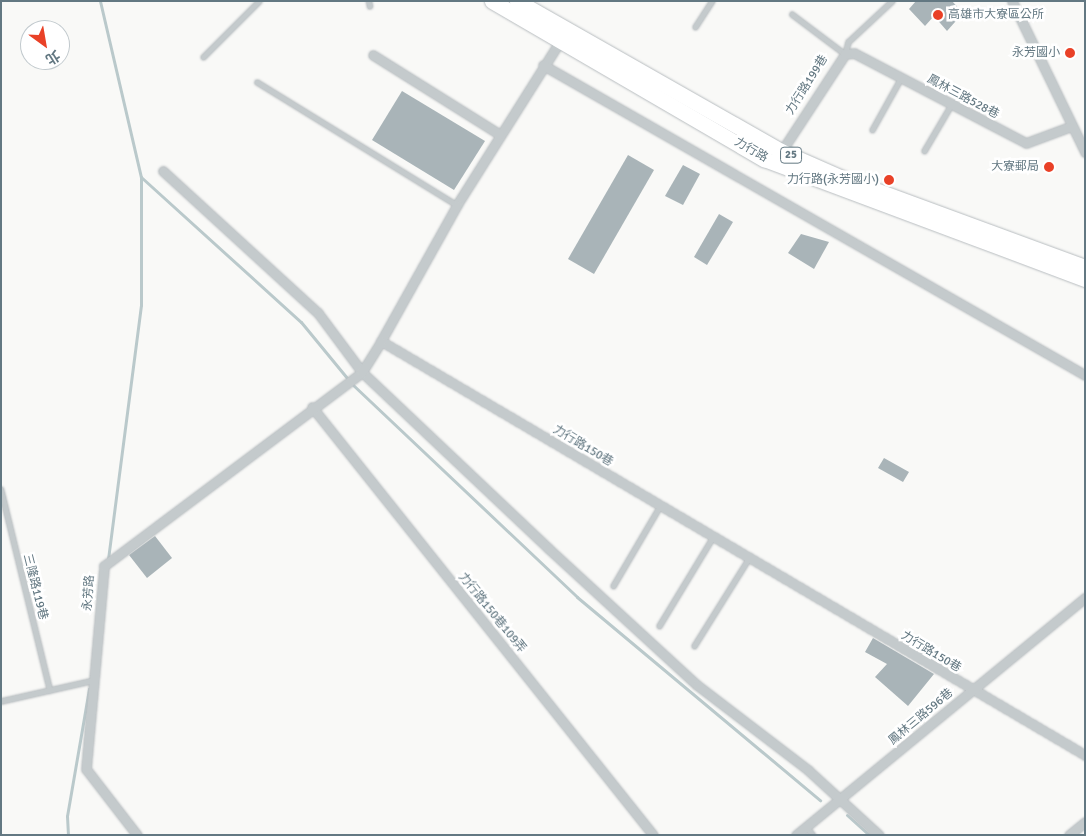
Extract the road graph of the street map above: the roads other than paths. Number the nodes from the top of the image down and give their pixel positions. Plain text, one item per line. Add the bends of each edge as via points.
1 (259, 1) edge
2 (492, 1) edge
3 (517, 1) edge
4 (712, 1) edge
5 (892, 1) edge
6 (1012, 1) edge
7 (792, 14) dead end
8 (695, 27) dead end
9 (564, 35) junction
10 (845, 54) junction
11 (373, 56) dead end
12 (203, 57) dead end
13 (543, 65) junction
14 (901, 78) junction
15 (257, 82) dead end
16 (951, 105) junction
17 (1069, 126) junction
18 (872, 130) dead end
19 (500, 134) junction
20 (924, 151) dead end
21 (1085, 152) edge
22 (778, 157) junction
23 (163, 171) dead end
24 (457, 205) junction
25 (1085, 267) edge
26 (1085, 279) edge
27 (381, 341) junction
28 (362, 372) junction
29 (1085, 375) edge
30 (312, 407) junction
31 (1, 489) edge
32 (660, 506) junction
33 (713, 537) junction
34 (749, 558) junction
35 (613, 586) dead end
36 (1085, 598) edge
37 (659, 626) dead end
38 (694, 646) dead end
39 (98, 679) junction
40 (50, 690) junction
41 (972, 691) junction
42 (1, 701) edge
43 (1085, 756) edge
44 (841, 800) junction
45 (1085, 822) edge
46 (806, 826) junction
47 (137, 835) edge
48 (653, 835) edge
49 (796, 835) edge
50 (813, 835) edge
51 (879, 835) edge
52 (1069, 835) edge

1 - 12 lane
2 - 9 main road, 力行路 / 25
3 - 9 main road, 力行路 / 25
4 - 8 lane
5 - 10 lane via 848,42
6 - 17 street
7 - 10 lane, 力行路199巷
9 - 13 street
9 - 22 main road, 力行路 / 25
10 - 14 street, 鳳林三路528巷 via 854,53
10 - 22 street, 力行路199巷
11 - 19 street
13 - 19 street
13 - 29 street
14 - 16 street, 鳳林三路528巷
14 - 18 lane
15 - 24 lane
16 - 17 street, 鳳林三路528巷 via 1026,143
16 - 20 lane
17 - 21 street
19 - 24 street
22 - 25 main road, 力行路 / 25
22 - 26 main road, 力行路 / 25
23 - 28 street via 318,313
24 - 27 street
27 - 28 street
27 - 32 street, 力行路150巷
28 - 30 street
28 - 44 street via 696,685
30 - 39 street, 永芳路 via 104,566
30 - 48 street, 力行路150巷109弄
31 - 40 lane, 三隆路119巷
32 - 33 street, 力行路150巷
32 - 35 lane
33 - 34 street, 力行路150巷
33 - 37 lane
34 - 38 lane
34 - 41 street, 力行路150巷
36 - 41 street, 鳳林三路596巷
39 - 40 lane
39 - 47 street, 永芳路 via 86,769
40 - 42 lane
41 - 43 street, 力行路150巷
41 - 44 street, 鳳林三路596巷
44 - 46 street, 鳳林三路596巷
44 - 51 street
45 - 52 street
46 - 49 street, 鳳林三路596巷
46 - 50 lane

